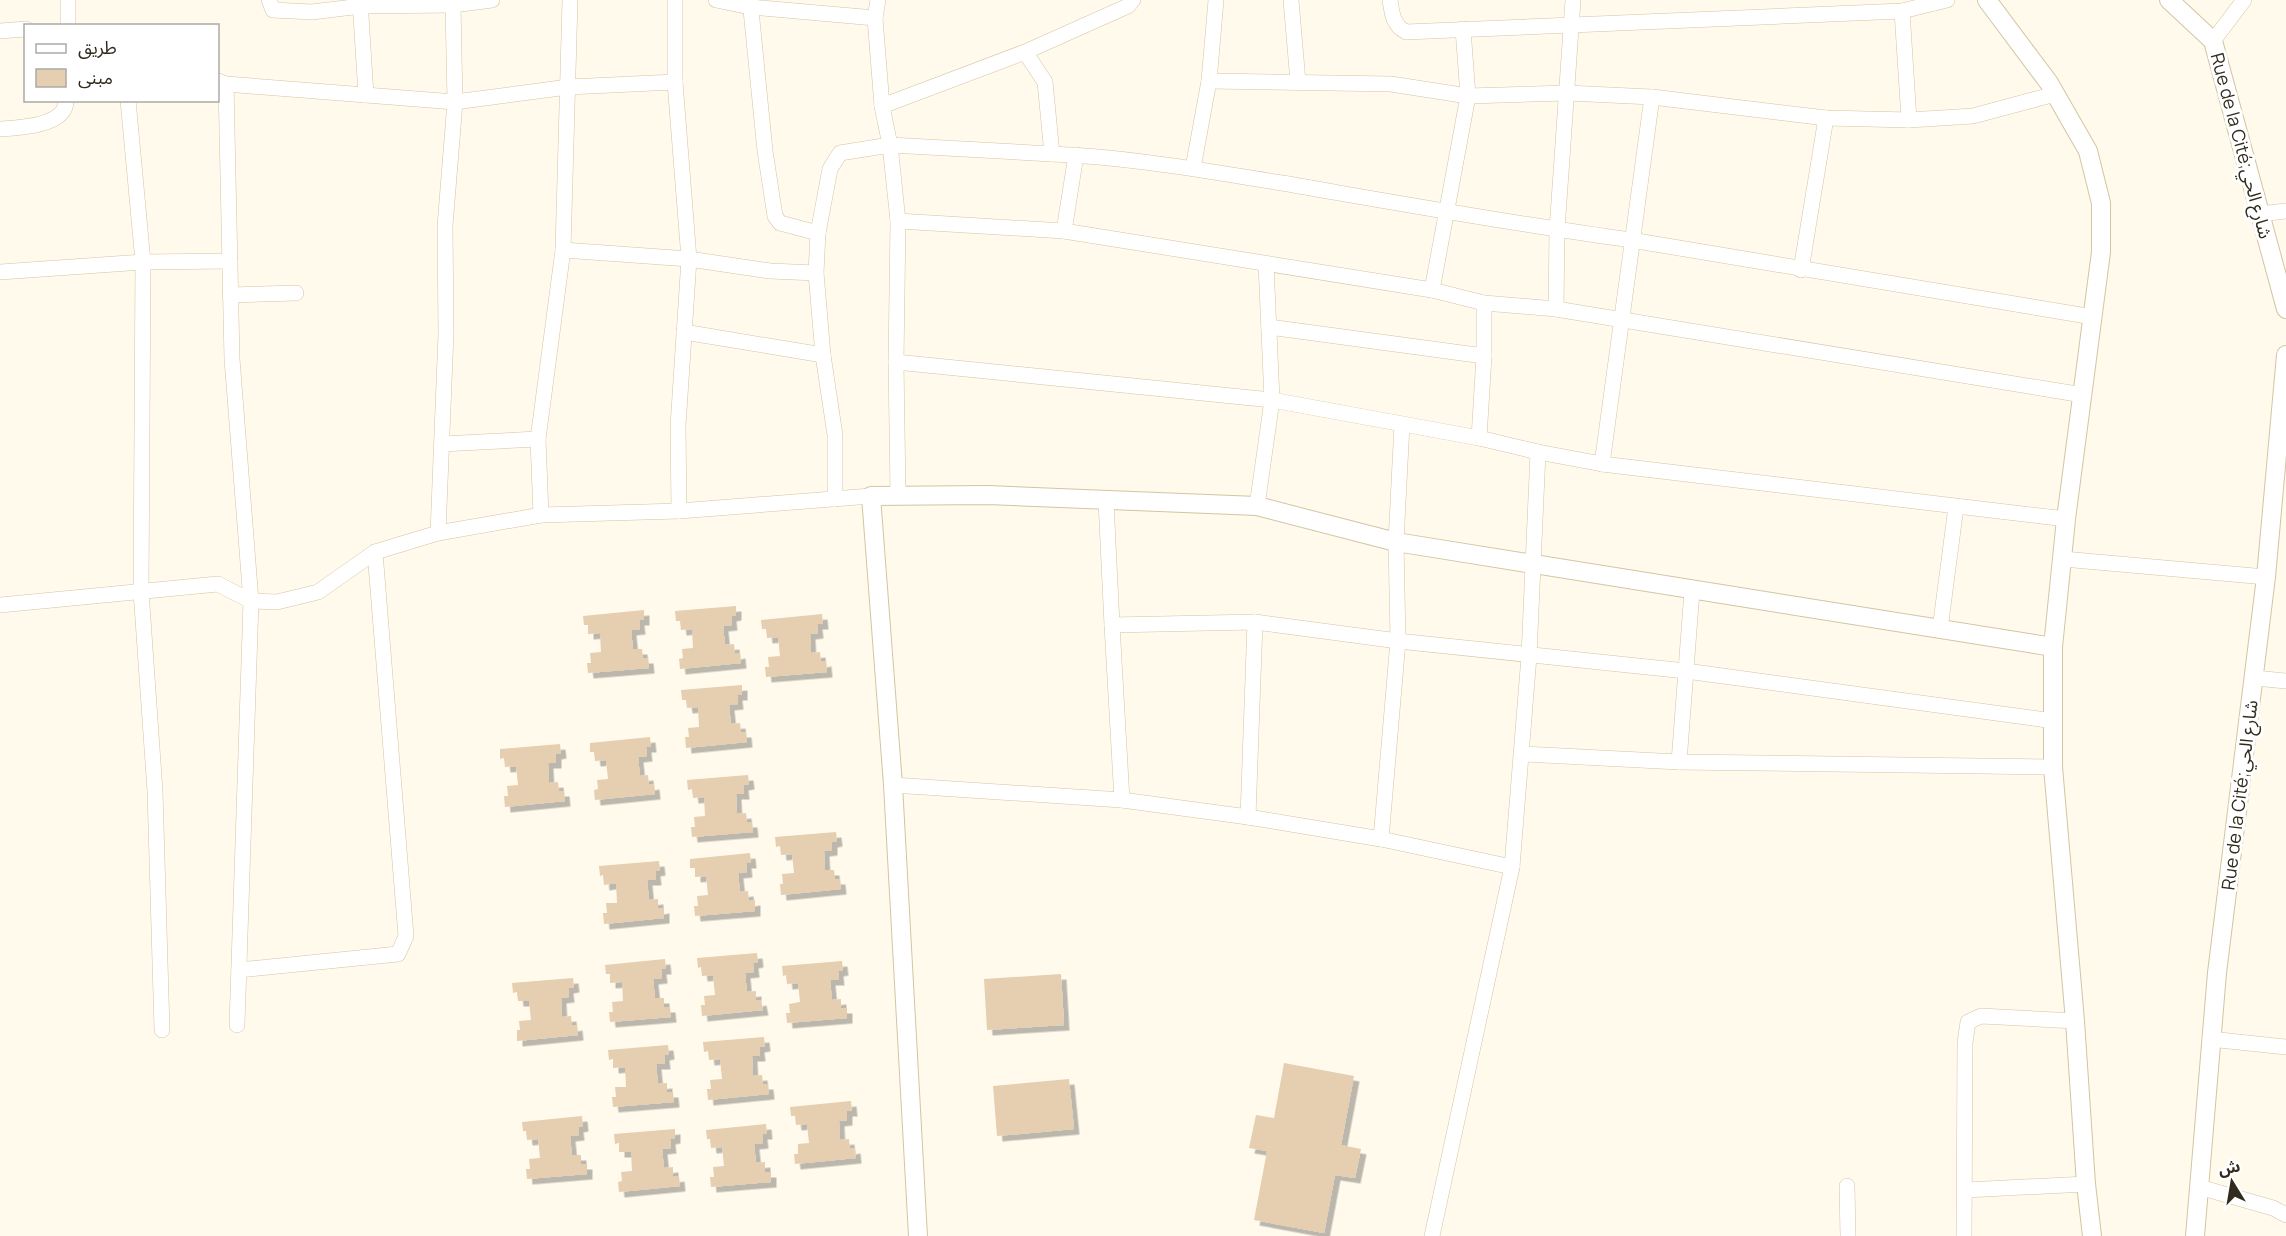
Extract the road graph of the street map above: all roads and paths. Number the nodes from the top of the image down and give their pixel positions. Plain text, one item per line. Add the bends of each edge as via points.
1 (68, 0) edge
2 (269, 0) edge
3 (492, 0) edge
4 (570, 0) edge
5 (675, 0) edge
6 (716, 0) edge
7 (878, 0) edge
8 (1133, 0) edge
9 (1216, 0) edge
10 (1291, 0) edge
11 (1390, 0) edge
12 (1573, 0) edge
13 (1947, 0) edge
14 (1987, 0) edge
15 (2169, 0) edge
16 (2244, 0) edge
17 (361, 3) edge
18 (453, 3) edge
19 (750, 3) edge
20 (1902, 11) junction
21 (875, 18) junction
22 (1572, 23) junction
23 (68, 24) edge
24 (24, 29) edge
25 (1463, 29) junction
26 (0, 32) edge
27 (2213, 41) junction
28 (1025, 52) junction
29 (1209, 81) junction
30 (222, 82) edge
31 (675, 82) junction
32 (1298, 82) junction
33 (568, 87) junction
34 (1567, 93) junction
35 (2055, 94) junction
36 (366, 95) junction
37 (1467, 96) junction
38 (1652, 97) junction
39 (66, 102) edge
40 (128, 102) edge
41 (455, 102) junction
42 (882, 106) junction
43 (1826, 118) junction
44 (1909, 120) junction
45 (0, 129) edge
46 (890, 145) junction
47 (1052, 154) junction
48 (1076, 155) junction
49 (1193, 168) junction
50 (1448, 211) junction
51 (2286, 211) edge
52 (2260, 213) junction
53 (898, 221) junction
54 (1557, 230) junction
55 (1064, 231) junction
56 (818, 232) junction
57 (1631, 240) junction
58 (563, 250) junction
59 (688, 259) junction
60 (230, 261) junction
61 (144, 262) junction
62 (1266, 264) junction
63 (1801, 270) junction
64 (0, 272) edge
65 (816, 273) junction
66 (1432, 290) junction
67 (296, 293) dead end
68 (230, 295) junction
69 (1484, 303) junction
70 (1556, 309) junction
71 (2286, 309) edge
72 (2093, 316) junction
73 (1620, 321) junction
74 (1269, 327) junction
75 (684, 332) junction
76 (823, 355) junction
77 (2286, 355) edge
78 (1484, 356) junction
79 (896, 362) junction
80 (2285, 376) edge
81 (2083, 395) junction
82 (1272, 400) junction
83 (1402, 424) junction
84 (1479, 438) junction
85 (538, 439) junction
86 (442, 444) junction
87 (1538, 453) junction
88 (1602, 464) junction
89 (898, 494) junction
90 (871, 496) junction
91 (835, 499) junction
92 (1106, 501) junction
93 (1257, 506) junction
94 (1956, 507) junction
95 (679, 512) junction
96 (541, 515) junction
97 (2066, 519) junction
98 (438, 533) junction
99 (1396, 542) junction
100 (375, 552) junction
101 (2063, 559) junction
102 (1533, 566) junction
103 (2266, 578) junction
104 (141, 591) junction
105 (1692, 591) junction
106 (251, 601) junction
107 (0, 605) edge
108 (1255, 622) junction
109 (1112, 625) junction
110 (1940, 629) junction
111 (1398, 641) junction
112 (2053, 647) junction
113 (1530, 656) junction
114 (1686, 671) junction
115 (2255, 678) junction
116 (2286, 681) edge
117 (2054, 721) junction
118 (1523, 754) junction
119 (1680, 762) junction
120 (2052, 767) junction
121 (893, 784) junction
122 (1122, 800) junction
123 (1248, 817) junction
124 (1381, 839) junction
125 (1512, 867) junction
126 (239, 970) junction
127 (2075, 1021) junction
128 (237, 1025) dead end
129 (162, 1030) dead end
130 (2210, 1039) junction
131 (2286, 1047) edge
132 (2086, 1184) junction
133 (1847, 1186) dead end
134 (2199, 1187) junction
135 (1966, 1190) junction
136 (2286, 1215) edge
137 (918, 1236) edge
138 (1432, 1236) edge
139 (1848, 1236) edge
140 (1964, 1236) edge
141 (2092, 1236) edge
142 (2195, 1236) edge

1 - 23 street
2 - 17 street via 273,10 312,12
3 - 18 street
4 - 33 street
5 - 31 street
6 - 19 street
7 - 21 street
8 - 28 street via 1128,6
9 - 29 street
10 - 32 street
11 - 25 street via 1393,19 1406,32
12 - 22 street
13 - 20 street
14 - 35 street
15 - 27 street, Rue de la Cité;شارع الحي
16 - 27 street
17 - 18 street
17 - 36 street
18 - 41 street
19 - 21 street
19 - 56 street via 775,216 780,223
20 - 22 street
20 - 44 street
21 - 42 street
22 - 25 street
22 - 34 street
24 - 26 street
25 - 37 street
27 - 52 street, Rue de la Cité;شارع الحي
28 - 42 street
28 - 47 street via 1045,82
29 - 32 street
29 - 49 street
30 - 36 street
30 - 60 street
31 - 33 street
31 - 59 street
32 - 37 street via 1391,84
33 - 41 street
33 - 58 street
34 - 37 street
34 - 38 street
34 - 54 street
35 - 44 street via 1973,116
35 - 72 street via 2088,151 2101,203 2101,252
36 - 41 street
37 - 50 street
38 - 43 street
38 - 57 street
39 - 45 street via 56,119
40 - 61 street
41 - 86 street via 445,226
42 - 46 street
43 - 44 street
43 - 63 street
46 - 47 street
46 - 53 street
46 - 56 street via 840,153 830,169
47 - 48 street
48 - 49 street
48 - 55 street
49 - 50 street
50 - 54 street
50 - 66 street
51 - 52 street
52 - 71 street, Rue de la Cité;شارع الحي
53 - 55 street
53 - 79 street
54 - 57 street
54 - 70 street
55 - 62 street
56 - 65 street
57 - 63 street
57 - 73 street
58 - 59 street
58 - 85 street
59 - 65 street via 770,272
59 - 75 street
60 - 61 street
60 - 68 street
61 - 64 street
61 - 104 street
62 - 66 street
62 - 74 street
63 - 72 street
65 - 76 street
66 - 69 street
67 - 68 street
68 - 106 street
69 - 70 street
69 - 78 street
70 - 73 street
72 - 81 street
73 - 81 street
73 - 88 street
74 - 78 street
74 - 82 street
75 - 76 street
75 - 95 street via 678,426
76 - 91 street via 835,435
77 - 80 street, Rue de la Cité;شارع الحي
78 - 84 street
79 - 82 street
79 - 89 street
80 - 103 street, Rue de la Cité;شارع الحي
81 - 97 street
82 - 83 street
82 - 93 street
83 - 84 street
83 - 99 street
84 - 87 street
85 - 86 street
85 - 96 street
86 - 98 street
87 - 88 street
87 - 102 street
88 - 94 street
89 - 90 street
89 - 92 street
90 - 91 street
90 - 121 street
91 - 95 street
92 - 93 street
92 - 109 street
93 - 99 street
94 - 97 street
94 - 110 street
95 - 96 street
96 - 98 street
97 - 101 street
98 - 100 street
99 - 102 street
99 - 111 street
100 - 106 street via 318,592 277,602
100 - 126 street via 406,936 398,954
101 - 103 street
101 - 112 street
102 - 105 street
102 - 113 street
103 - 115 street, Rue de la Cité;شارع الحي
104 - 106 street via 218,584
104 - 107 street
104 - 129 street via 155,791
105 - 110 street
105 - 114 street
106 - 126 street
108 - 109 street
108 - 111 street
108 - 123 street
109 - 122 street
110 - 112 street
111 - 113 street
111 - 124 street
112 - 117 street
113 - 114 street
113 - 118 street
114 - 117 street
114 - 119 street
115 - 116 street
115 - 130 street, Rue de la Cité;شارع الحي
117 - 120 street
118 - 119 street
118 - 125 street
119 - 120 street
120 - 127 street
121 - 122 street
121 - 137 street
122 - 123 street
123 - 124 street
124 - 125 street
125 - 138 street
126 - 128 street
127 - 132 street
127 - 135 street via 1981,1016 1968,1022
130 - 131 street
130 - 134 street, Rue de la Cité;شارع الحي
132 - 135 street
132 - 141 street
133 - 139 street
134 - 136 street
134 - 142 street, Rue de la Cité;شارع الحي
135 - 140 street

